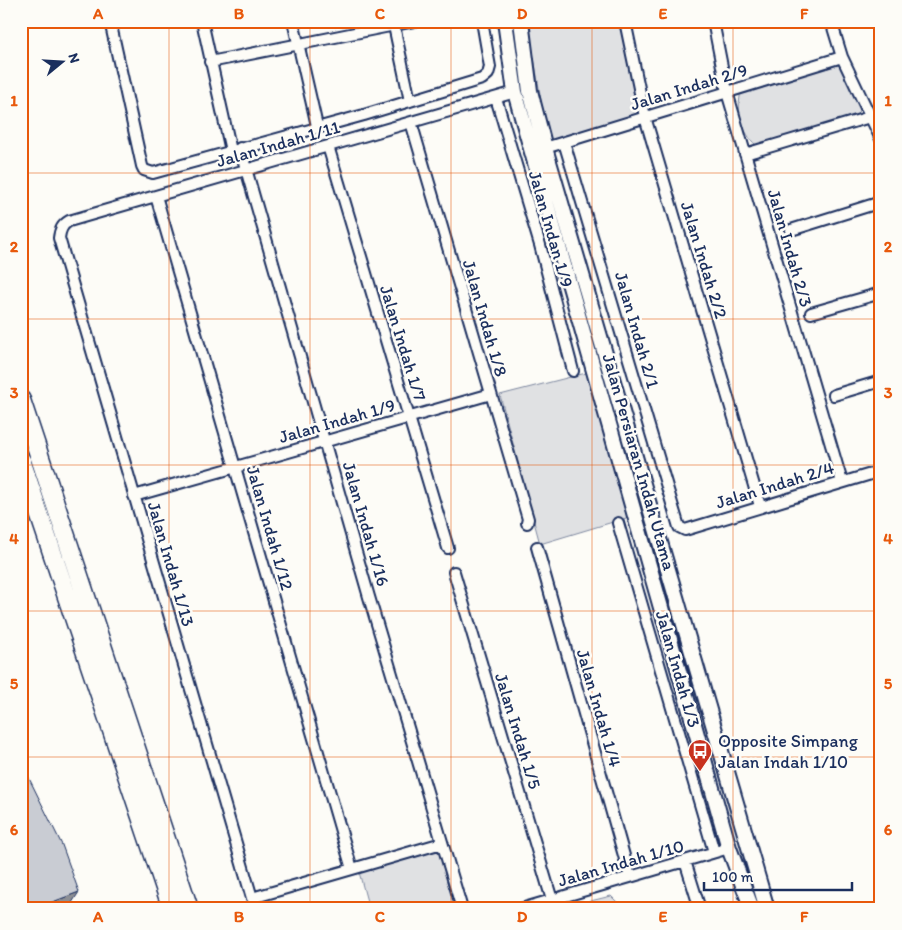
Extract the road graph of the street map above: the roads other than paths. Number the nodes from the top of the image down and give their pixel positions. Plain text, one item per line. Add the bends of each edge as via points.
1 (110, 21) edge
2 (202, 21) edge
3 (293, 21) edge
4 (415, 21) edge
5 (482, 21) edge
6 (505, 21) edge
7 (521, 21) edge
8 (625, 21) edge
9 (713, 21) edge
10 (832, 21) edge
11 (393, 23) edge
12 (298, 46) junction
13 (842, 57) junction
14 (210, 62) junction
15 (527, 68) junction
16 (515, 92) junction
17 (727, 92) junction
18 (496, 98) junction
19 (410, 101) junction
20 (534, 107) junction
21 (645, 117) junction
22 (870, 117) junction
23 (411, 122) junction
24 (316, 126) junction
25 (881, 139) edge
26 (564, 142) junction
27 (328, 146) junction
28 (545, 148) junction
29 (236, 149) junction
30 (746, 154) junction
31 (246, 170) junction
32 (156, 196) junction
33 (881, 202) edge
34 (790, 230) dead end
35 (60, 238) joint
36 (881, 293) edge
37 (811, 313) dead end
38 (573, 371) dead end
39 (881, 381) edge
40 (491, 394) junction
41 (834, 395) dead end
42 (21, 400) edge
43 (409, 417) junction
44 (325, 441) junction
45 (21, 460) edge
46 (235, 467) junction
47 (881, 472) edge
48 (842, 482) junction
49 (134, 496) junction
50 (760, 506) junction
51 (527, 523) dead end
52 (618, 523) dead end
53 (679, 527) joint
54 (537, 547) dead end
55 (448, 548) dead end
56 (454, 572) dead end
57 (738, 810) junction
58 (442, 842) junction
59 (729, 848) junction
60 (714, 852) junction
61 (685, 861) junction
62 (352, 869) junction
63 (755, 869) junction
64 (630, 877) junction
65 (552, 900) junction
66 (172, 909) edge
67 (190, 909) edge
68 (462, 909) edge
69 (521, 909) edge
70 (700, 909) edge
71 (752, 909) edge
72 (767, 909) edge

1 - 29 street, Jalan Indah 1/11 via 144,170 153,173
2 - 14 street, Jalan Indah 1/16
3 - 12 street
4 - 11 street
5 - 19 street, Jalan Indah 1/11 via 490,67 488,74 482,79
6 - 16 main road, Jalan Persiaran Indah Utama
7 - 15 main road, Jalan Persiaran Indah Utama
8 - 21 street, Jalan Indah 2/2
9 - 17 street, Jalan Indah 2/3
10 - 13 street
11 - 12 street
11 - 19 street
12 - 14 street
12 - 24 street
13 - 17 street, Jalan Indah 2/9
13 - 22 street
14 - 29 street, Jalan Indah 1/16
15 - 16 main road via 520,88
15 - 20 main road, Jalan Persiaran Indah Utama
16 - 18 street, Jalan Indah 1/11
16 - 20 main road via 521,93
16 - 59 main road, Jalan Persiaran Indah Utama
17 - 21 street, Jalan Indah 2/9
17 - 30 street, Jalan Indah 2/3
18 - 23 street, Jalan Indah 1/11
18 - 38 street, Jalan Indan 1/9
19 - 24 street, Jalan Indah 1/11
20 - 28 main road, Jalan Persiaran Indah Utama
21 - 26 street, Jalan Indah 2/9
21 - 50 street, Jalan Indah 2/2
22 - 25 street
22 - 30 street
23 - 27 street, Jalan Indah 1/11
23 - 40 street, Jalan Indah 1/8
24 - 29 street, Jalan Indah 1/11
26 - 28 street, Jalan Indah 2/9
26 - 53 street, Jalan Indah 2/1
27 - 31 street, Jalan Indah 1/11
27 - 43 street, Jalan Indah 1/7
28 - 57 main road, Jalan Persiaran Indah Utama
29 - 31 street, Jalan Indah 1/16
30 - 48 street, Jalan Indah 2/3
31 - 32 street, Jalan Indah 1/11
31 - 44 street, Jalan Indah 1/16
32 - 35 street, Jalan Indah 1/11 via 69,221 61,228
32 - 46 street, Jalan Indah 1/12
33 - 34 street
35 - 49 street, Jalan Indah 1/13
36 - 37 street
39 - 41 street
40 - 43 street, Jalan Indah 1/9
40 - 51 street, Jalan Indah 1/8
42 - 67 highway
43 - 44 street, Jalan Indah 1/9
43 - 55 street, Jalan Indah 1/7
44 - 46 street, Jalan Indah 1/9
44 - 58 street, Jalan Indah 1/16
45 - 66 highway
46 - 49 street, Jalan Indah 1/9
46 - 62 street, Jalan Indah 1/12
47 - 48 street, Jalan Indah 2/4
48 - 50 street, Jalan Indah 2/4
49 - 62 street, Jalan Indah 1/13 via 252,898
50 - 53 street, Jalan Indah 2/4 via 685,530
52 - 60 street, Jalan Indah 1/3
54 - 64 street, Jalan Indah 1/4
56 - 65 street, Jalan Indah 1/5
57 - 59 main road via 738,835
57 - 63 main road, Jalan Persiaran Indah Utama
58 - 62 street
58 - 68 street, Jalan Indah 1/16
59 - 60 street, Jalan Indah 1/10
59 - 63 main road via 744,853
59 - 71 main road, Jalan Persiaran Indah Utama
60 - 61 street, Jalan Indah 1/10
61 - 64 street, Jalan Indah 1/10
61 - 70 street
63 - 72 main road, Jalan Persiaran Indah Utama
64 - 65 street, Jalan Indah 1/10
65 - 69 street, Jalan Indah 1/10

